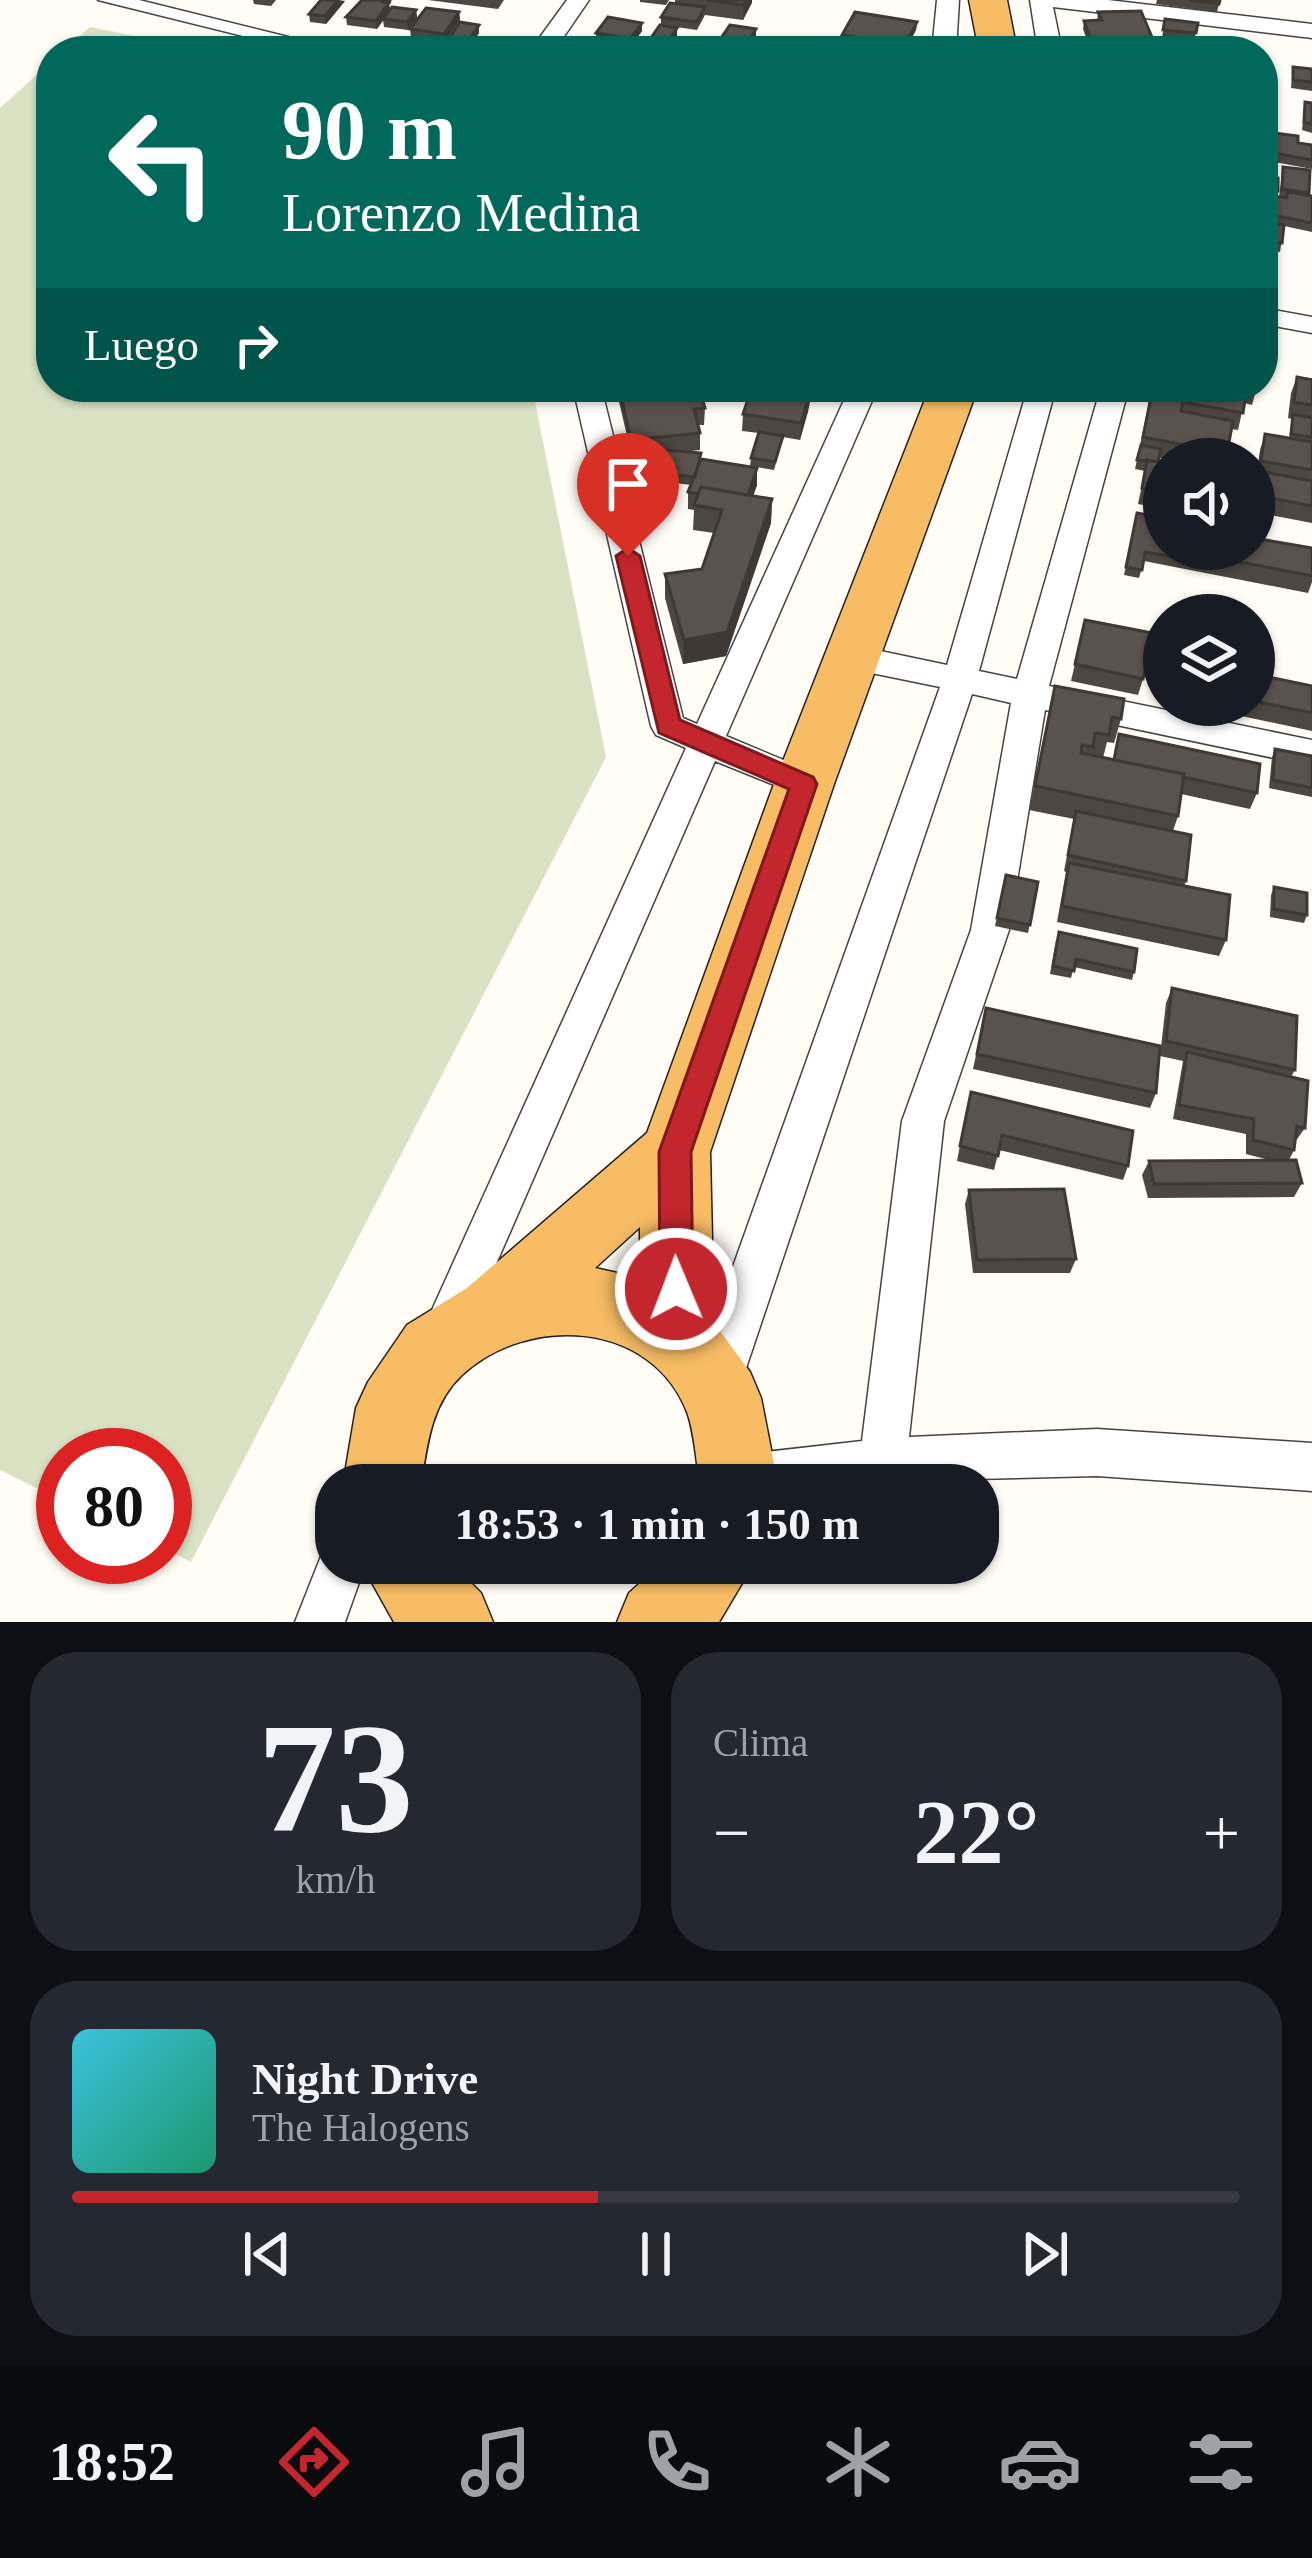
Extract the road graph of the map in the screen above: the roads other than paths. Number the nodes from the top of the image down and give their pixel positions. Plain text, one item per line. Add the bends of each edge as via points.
1 (109, 0) edge
2 (578, 0) edge
3 (948, 0) edge
4 (988, 0) edge
5 (1041, 0) edge
6 (1052, 0) edge
7 (141, 3) edge
8 (1312, 31) edge
9 (273, 36) edge
10 (553, 36) edge
11 (945, 36) edge
12 (995, 36) edge
13 (1047, 36) edge
14 (1278, 319) edge
15 (1312, 325) edge
16 (591, 402) edge
17 (857, 402) edge
18 (948, 402) edge
19 (1038, 402) edge
20 (1111, 402) edge
21 (852, 657) junction
22 (959, 679) junction
23 (1030, 694) junction
24 (707, 742) junction
25 (1312, 753) edge
26 (804, 784) junction
27 (675, 1152) junction
28 (463, 1332) junction
29 (698, 1360) junction
30 (883, 1459) junction
31 (382, 1464) edge
32 (739, 1464) edge
33 (852, 1464) edge
34 (1312, 1467) edge
35 (699, 1584) edge
36 (403, 1590) edge
37 (320, 1622) edge
38 (658, 1622) edge

1 - 7 street
2 - 10 street
3 - 11 street
4 - 12 highway
5 - 13 street
6 - 8 street
7 - 9 street
14 - 15 street
16 - 24 street via 668,726
17 - 24 street
18 - 21 highway
19 - 22 street
20 - 23 street
21 - 22 street
21 - 26 highway
22 - 23 street
22 - 29 street via 742,1303
23 - 25 street
23 - 30 street via 991,929 923,1121
24 - 26 street
24 - 28 street
26 - 27 highway
27 - 28 highway
27 - 29 highway
28 - 29 highway via 522,1301 588,1297 619,1304
28 - 31 highway via 398,1409
29 - 32 highway
30 - 33 street
30 - 34 street via 1240,1458
35 - 38 highway
36 - 37 street

